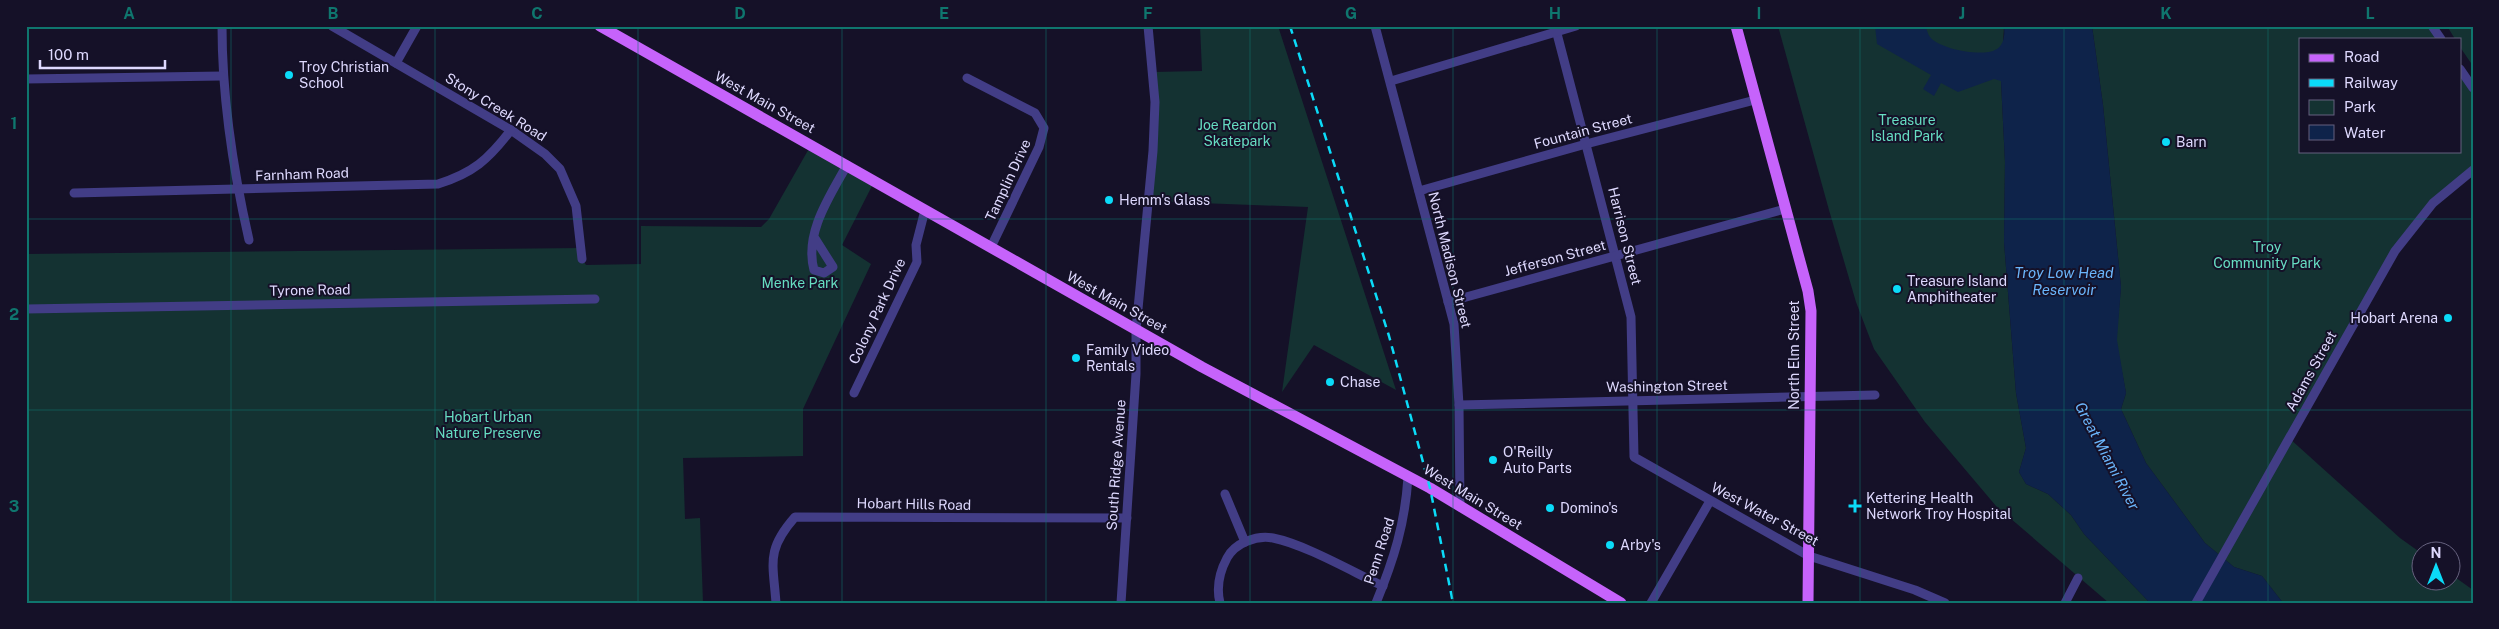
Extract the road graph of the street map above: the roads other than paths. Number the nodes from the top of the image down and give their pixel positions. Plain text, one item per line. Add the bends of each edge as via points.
1 (222, 26) edge
2 (332, 26) edge
3 (417, 26) edge
4 (600, 26) edge
5 (1148, 26) edge
6 (1375, 26) edge
7 (1576, 26) edge
8 (1736, 26) edge
9 (2432, 26) edge
10 (1556, 29) edge
11 (2440, 38) edge
12 (396, 64) junction
13 (2462, 72) edge
14 (222, 76) junction
15 (967, 78) dead end
16 (26, 79) edge
17 (1391, 81) junction
18 (2473, 88) edge
19 (1755, 100) junction
20 (511, 130) junction
21 (1586, 144) junction
22 (847, 165) junction
23 (2473, 170) edge
24 (238, 189) junction
25 (1419, 191) junction
26 (74, 192) dead end
27 (1785, 209) junction
28 (925, 210) junction
29 (814, 237) dead end
30 (249, 240) dead end
31 (991, 247) junction
32 (1616, 256) junction
33 (582, 259) dead end
34 (595, 299) dead end
35 (1448, 302) junction
36 (26, 309) edge
37 (1136, 330) junction
38 (854, 393) dead end
39 (1875, 395) dead end
40 (1809, 398) junction
41 (1633, 399) junction
42 (1460, 405) junction
43 (1634, 457) joint
44 (1408, 477) junction
45 (1225, 494) dead end
46 (1710, 501) junction
47 (1460, 507) junction
48 (1127, 518) junction
49 (1245, 542) junction
50 (1809, 556) junction
51 (2078, 578) dead end
52 (1383, 586) junction
53 (776, 603) edge
54 (1120, 603) edge
55 (1220, 603) edge
56 (1376, 603) edge
57 (1621, 603) edge
58 (1651, 603) edge
59 (1808, 603) edge
60 (1945, 603) edge
61 (2065, 603) edge
62 (2196, 603) edge

1 - 14 street
2 - 12 street, Stony Creek Road
3 - 12 street
4 - 22 main road, West Main Street
5 - 37 street, South Ridge Avenue via 1155,102 1154,151
6 - 17 street, North Madison Street
7 - 10 street
8 - 19 main road, North Elm Street
9 - 11 street
10 - 17 street
10 - 21 street, Harrison Street
12 - 20 street, Stony Creek Road
13 - 18 street
14 - 16 street
14 - 24 street
15 - 31 street, Tamplin Drive via 1036,113 1044,128 1039,147
17 - 25 street, North Madison Street
19 - 21 street, Fountain Street
19 - 27 main road, North Elm Street
20 - 24 street, Farnham Road via 479,166 463,176 438,184
20 - 33 street, Stony Creek Road via 546,154 560,169 576,206
21 - 25 street, Fountain Street
21 - 32 street, Harrison Street
22 - 28 main road, West Main Street
22 - 29 street via 820,214
23 - 62 street, Adams Street via 2433,203 2394,251
24 - 26 street, Farnham Road
24 - 30 street
25 - 35 street, North Madison Street
27 - 32 street, Jefferson Street
27 - 40 main road, North Elm Street via 1811,311
28 - 31 main road, West Main Street
28 - 38 street, Colony Park Drive via 916,245 917,262
31 - 37 main road, West Main Street
32 - 35 street, Jefferson Street
32 - 41 street, Harrison Street via 1631,317
34 - 36 street, Tyrone Road
35 - 42 street, North Madison Street via 1454,324
37 - 44 main road, West Main Street
37 - 48 street, South Ridge Avenue
39 - 40 street, Washington Street
40 - 41 street, Washington Street
40 - 50 main road, North Elm Street
41 - 42 street, Washington Street
41 - 43 street, Harrison Street
42 - 47 street, North Madison Street
43 - 46 street, West Water Street
44 - 47 main road, West Main Street
44 - 52 street, Penn Road via 1406,514
45 - 49 street
46 - 50 street, West Water Street
46 - 58 street
47 - 57 main road, West Main Street
48 - 53 street, Hobart Hills Road via 794,516 772,552
48 - 54 street, South Ridge Avenue
49 - 52 street via 1272,538 1289,543
49 - 55 street via 1232,552 1222,568 1218,582
50 - 59 main road, North Elm Street
50 - 60 street, West Water Street
51 - 61 street
52 - 56 street, Penn Road

